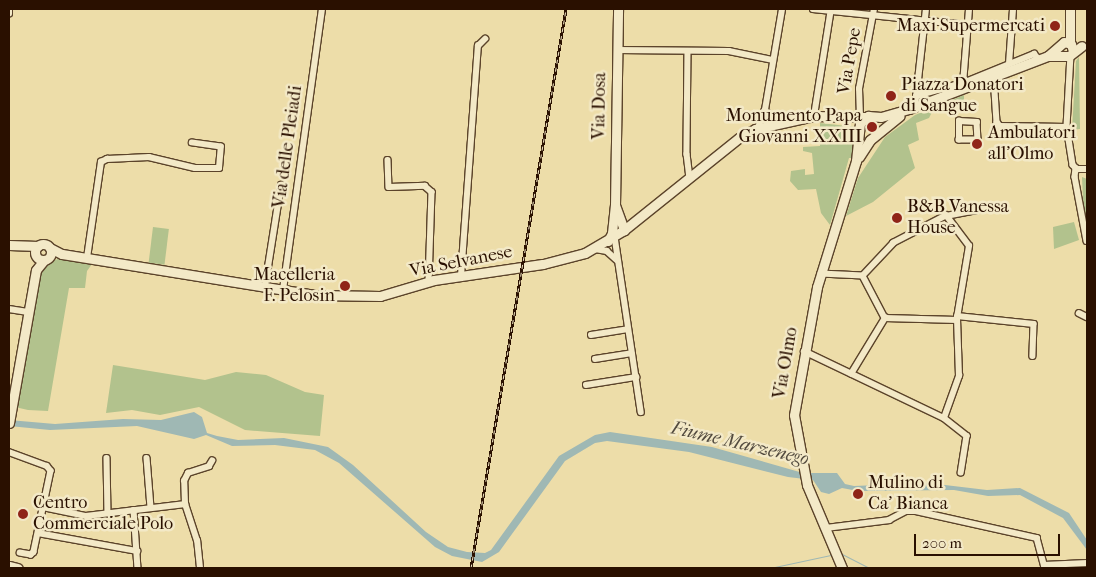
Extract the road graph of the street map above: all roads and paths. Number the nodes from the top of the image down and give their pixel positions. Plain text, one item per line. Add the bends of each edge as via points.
1 (9, 9) edge
2 (322, 9) edge
3 (618, 9) edge
4 (782, 9) edge
5 (813, 9) edge
6 (926, 9) edge
7 (969, 9) edge
8 (1013, 9) edge
9 (1070, 9) edge
10 (831, 10) edge
11 (873, 12) edge
12 (9, 14) edge
13 (924, 21) junction
14 (967, 25) junction
15 (485, 39) dead end
16 (1085, 46) edge
17 (1066, 48) junction
18 (618, 50) junction
19 (688, 51) junction
20 (1043, 57) junction
21 (773, 60) junction
22 (1008, 64) junction
23 (994, 76) junction
24 (964, 85) junction
25 (916, 96) junction
26 (912, 108) junction
27 (765, 110) junction
28 (814, 116) junction
29 (825, 116) junction
30 (863, 117) junction
31 (878, 117) junction
32 (776, 122) junction
33 (761, 126) junction
34 (1067, 127) junction
35 (883, 128) junction
36 (861, 130) junction
37 (873, 138) junction
38 (978, 140) joint
39 (192, 143) dead end
40 (388, 160) dead end
41 (856, 161) junction
42 (1076, 168) junction
43 (1087, 169) edge
44 (690, 179) junction
45 (281, 185) dead end
46 (993, 206) dead end
47 (946, 216) junction
48 (617, 217) junction
49 (636, 221) junction
50 (624, 230) junction
51 (616, 236) junction
52 (1087, 240) edge
53 (606, 243) junction
54 (9, 245) edge
55 (594, 249) junction
56 (39, 254) junction
57 (62, 254) junction
58 (87, 258) junction
59 (618, 262) junction
60 (821, 274) junction
61 (460, 276) junction
62 (863, 276) junction
63 (429, 281) junction
64 (265, 286) junction
65 (284, 290) junction
66 (9, 308) edge
67 (27, 312) junction
68 (1079, 313) dead end
69 (1087, 317) edge
70 (885, 318) junction
71 (957, 318) junction
72 (628, 329) junction
73 (591, 335) dead end
74 (804, 351) junction
75 (632, 353) junction
76 (1033, 356) dead end
77 (595, 358) dead end
78 (851, 374) junction
79 (636, 377) junction
80 (586, 385) dead end
81 (9, 404) edge
82 (641, 412) dead end
83 (944, 418) junction
84 (9, 419) edge
85 (9, 452) edge
86 (107, 458) dead end
87 (147, 458) dead end
88 (212, 461) dead end
89 (962, 473) dead end
90 (185, 504) junction
91 (43, 507) junction
92 (151, 508) junction
93 (134, 510) junction
94 (108, 513) junction
95 (825, 526) junction
96 (38, 534) junction
97 (137, 551) junction
98 (20, 553) dead end
99 (1087, 563) edge
100 (9, 565) edge
101 (841, 566) edge
102 (18, 568) edge
103 (138, 568) edge
104 (200, 568) edge

1 - 12 street
2 - 65 street, Via delle Pleiadi
3 - 18 street, Via Dosa
4 - 21 street
5 - 10 street
6 - 13 street
7 - 14 street
8 - 22 street
9 - 17 street
10 - 11 street
10 - 28 street
11 - 13 street
11 - 30 street, Via Pepe via 859,89
13 - 14 street
13 - 25 street
14 - 24 street
15 - 61 street via 478,46
16 - 17 street
17 - 20 street, Via Olmo
17 - 34 street
18 - 19 street
18 - 48 street, Via Dosa
19 - 21 street via 729,51
19 - 44 street via 687,154
20 - 22 street, Via Olmo via 1034,54
20 - 23 street, Via Olmo
21 - 27 street
22 - 24 street, Via Olmo
23 - 24 street, Via Olmo
23 - 34 street via 997,122 1000,126
24 - 25 street, Via Olmo
24 - 26 street, Via Olmo
25 - 26 street
26 - 31 street, Via Olmo
26 - 35 street, Via Olmo
27 - 32 street
27 - 33 street
28 - 29 street, Via Selvanese
28 - 32 street, Via Selvanese
29 - 30 street, Via Selvanese
29 - 36 street, Via Selvanese via 854,122
30 - 31 street, Via Olmo
30 - 36 street, Via Olmo
31 - 35 street
32 - 33 street, Via Selvanese
33 - 44 street, Via Selvanese via 739,138
34 - 42 street
35 - 37 street, Via Olmo
36 - 37 street
36 - 41 street, Via Olmo
37 - 41 street, Via Olmo
38 - 38 street via 959,140 959,122 977,122
39 - 58 street via 221,147 219,168 195,168 149,157 107,158 101,162
40 - 63 street via 389,186 426,186 432,192
41 - 60 street, Via Olmo
42 - 43 street
42 - 52 street
44 - 49 street, Via Selvanese
45 - 64 street
46 - 47 street
47 - 62 street via 894,243
47 - 71 street via 969,246
48 - 49 street
48 - 50 street
48 - 53 street
49 - 50 street, Via Selvanese
50 - 51 street, Via Selvanese
51 - 53 street, Via Selvanese
51 - 59 street
53 - 55 street, Via Selvanese
54 - 56 street, Via Selvanese
55 - 59 street via 607,251
55 - 61 street, Via Selvanese via 543,264
56 - 57 street, Via Selvanese
56 - 57 street, Via Selvanese via 50,248
56 - 67 street
57 - 58 street, Via Selvanese
58 - 64 street, Via Selvanese
59 - 72 street
60 - 62 street
60 - 74 street, Via Olmo
61 - 63 street, Via Selvanese
62 - 70 street
63 - 65 street, Via Selvanese via 392,293 358,298
64 - 65 street, Via Selvanese
66 - 67 street
67 - 81 street
67 - 84 street
68 - 69 street
70 - 71 street
70 - 78 street
71 - 76 street via 1034,324
71 - 83 street via 959,376
72 - 73 street
72 - 75 street
74 - 78 street
74 - 95 street, Via Olmo via 794,415 803,468
75 - 77 street
75 - 79 street
78 - 83 street
79 - 80 street
79 - 82 street
83 - 89 street via 967,436
85 - 91 street via 49,467
86 - 94 street
87 - 92 street
88 - 90 street via 209,466 186,476
90 - 92 street
90 - 104 street via 197,541
91 - 94 street via 86,516
91 - 96 street
92 - 93 street
93 - 94 street
93 - 97 street
95 - 99 street via 889,520 906,511 916,511 1037,538 1044,565
95 - 101 street, Via Olmo
96 - 97 street
96 - 98 street via 34,553
97 - 103 street
100 - 102 street

